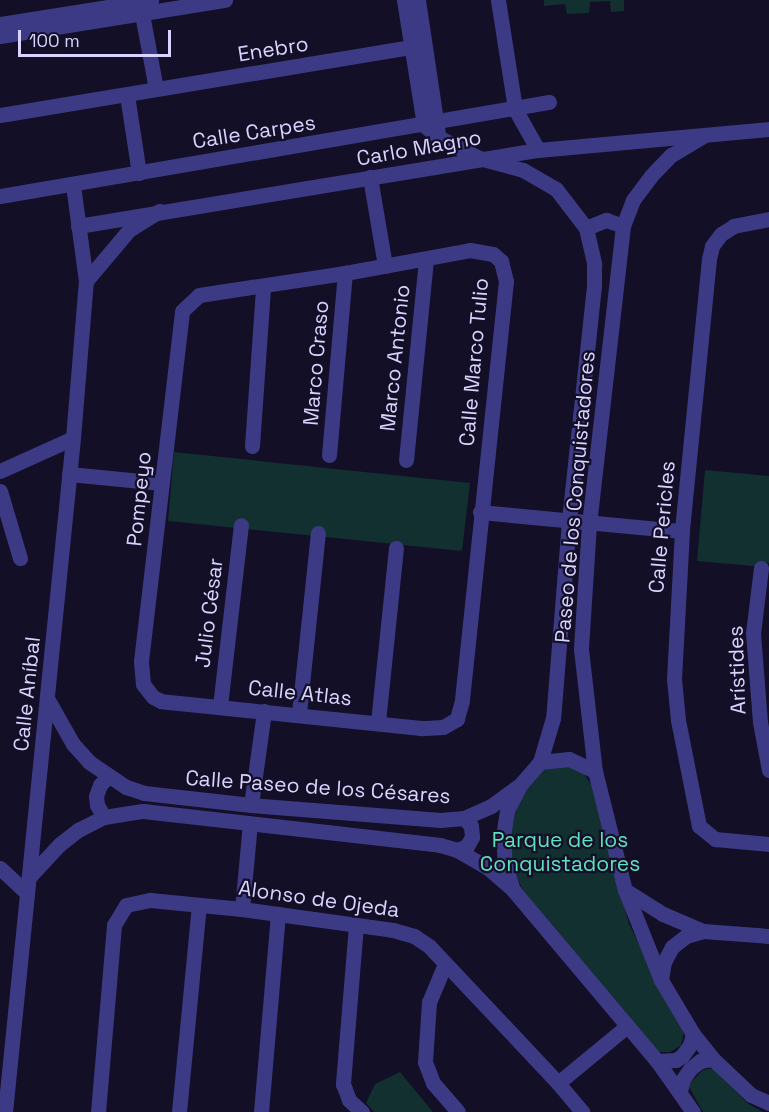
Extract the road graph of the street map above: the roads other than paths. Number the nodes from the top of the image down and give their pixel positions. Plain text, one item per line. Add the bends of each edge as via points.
1 (151, 0) edge
2 (225, 0) edge
3 (404, 0) edge
4 (418, 0) edge
5 (498, 0) edge
6 (142, 14) junction
7 (0, 24) edge
8 (0, 36) edge
9 (411, 47) junction
10 (156, 89) junction
11 (127, 95) junction
12 (549, 102) dead end
13 (515, 109) junction
14 (0, 115) edge
15 (433, 128) junction
16 (769, 129) edge
17 (703, 136) junction
18 (538, 150) junction
19 (479, 158) junction
20 (139, 173) junction
21 (370, 177) junction
22 (73, 185) junction
23 (0, 196) edge
24 (159, 211) junction
25 (769, 219) edge
26 (78, 226) junction
27 (623, 226) junction
28 (586, 228) junction
29 (426, 260) junction
30 (385, 266) junction
31 (345, 273) junction
32 (86, 281) junction
33 (263, 286) junction
34 (182, 311) joint
35 (73, 438) junction
36 (252, 446) dead end
37 (330, 455) dead end
38 (406, 460) dead end
39 (0, 471) edge
40 (69, 474) junction
41 (162, 483) junction
42 (0, 491) edge
43 (480, 512) junction
44 (569, 521) junction
45 (589, 524) junction
46 (241, 525) dead end
47 (682, 531) junction
48 (318, 533) dead end
49 (396, 548) dead end
50 (20, 558) dead end
51 (761, 568) dead end
52 (147, 692) joint
53 (48, 700) junction
54 (220, 706) junction
55 (264, 711) junction
56 (299, 713) junction
57 (378, 722) junction
58 (451, 724) joint
59 (540, 762) junction
60 (769, 770) edge
61 (595, 771) junction
62 (108, 776) junction
63 (520, 785) junction
64 (251, 805) junction
65 (104, 817) junction
66 (464, 818) junction
67 (250, 824) junction
68 (769, 844) edge
69 (457, 850) junction
70 (0, 868) edge
71 (30, 872) junction
72 (513, 890) junction
73 (625, 890) junction
74 (27, 893) junction
75 (200, 905) junction
76 (242, 909) junction
77 (278, 914) junction
78 (356, 925) junction
79 (703, 931) junction
80 (769, 936) edge
81 (445, 964) junction
82 (661, 980) junction
83 (626, 1027) junction
84 (693, 1034) junction
85 (713, 1059) junction
86 (657, 1061) junction
87 (558, 1083) junction
88 (680, 1091) junction
89 (769, 1103) edge
90 (5, 1112) edge
91 (98, 1112) edge
92 (178, 1112) edge
93 (261, 1112) edge
94 (362, 1112) edge
95 (458, 1112) edge
96 (582, 1112) edge
97 (693, 1112) edge

1 - 7 street
2 - 6 street
3 - 9 street
4 - 15 street
5 - 13 street
6 - 8 street
6 - 10 street
9 - 10 street, Enebro
9 - 15 street
10 - 11 street, Enebro
11 - 14 street, Enebro
11 - 20 street
12 - 13 street, Calle Carpes
13 - 15 street, Calle Carpes
13 - 18 street
15 - 19 street, Paseo de los Conquistadores
15 - 20 street, Calle Carpes
16 - 17 street, Carlo Magno
17 - 18 street, Carlo Magno
17 - 27 street, Paseo de los Conquistadores via 671,155 651,176 633,201
18 - 19 street, Carlo Magno
19 - 21 street, Carlo Magno
19 - 28 street, Paseo de los Conquistadores via 523,171 556,189
20 - 22 street, Calle Carpes
21 - 24 street, Carlo Magno
21 - 30 street
22 - 23 street, Calle Carpes
22 - 26 street, Calle Aníbal
24 - 26 street, Carlo Magno
24 - 32 street via 129,230
25 - 47 street, Calle Pericles via 734,226 712,246
26 - 32 street, Calle Aníbal
27 - 28 street via 606,220
27 - 45 street, Paseo de los Conquistadores
28 - 44 street, Paseo de los Conquistadores via 593,254 594,286
29 - 30 street, Calle Marco Tulio
29 - 38 street, Marco Antonio
29 - 43 street, Calle Marco Tulio via 470,250 484,251 501,261 505,271
30 - 31 street, Calle Marco Tulio
31 - 33 street, Calle Marco Tulio
31 - 37 street, Marco Craso
32 - 35 street, Calle Aníbal
33 - 34 street, Calle Marco Tulio via 199,295
33 - 36 street
34 - 41 street, Pompeyo
35 - 39 street
35 - 40 street, Calle Aníbal
40 - 41 street
40 - 53 street, Calle Aníbal
41 - 52 street, Pompeyo via 141,661
42 - 50 street
43 - 44 street
43 - 58 street, Calle Marco Tulio via 462,701
44 - 45 street
44 - 59 street, Paseo de los Conquistadores via 553,718
45 - 47 street
45 - 61 street, Paseo de los Conquistadores via 581,649
46 - 54 street, Julio César
47 - 68 street, Calle Pericles via 674,679 699,826 715,839
48 - 56 street
49 - 57 street
51 - 60 street, Arístides via 753,633 755,679
52 - 54 street, Calle Atlas via 161,701
53 - 62 street, Calle Paseo de los Césares via 73,744
53 - 71 street, Calle Aníbal
54 - 55 street, Calle Atlas
55 - 56 street, Calle Atlas
55 - 64 street
56 - 57 street, Calle Atlas
57 - 58 street, Calle Atlas via 432,728
59 - 61 street via 569,759
59 - 63 street, Paseo de los Conquistadores
61 - 73 street, Paseo de los Conquistadores
62 - 64 street, Calle Paseo de los Césares via 126,788 144,793
62 - 65 street via 96,796
63 - 66 street, Calle Paseo de los Césares via 491,806
63 - 72 street, Paseo de los Conquistadores via 507,811 503,837 505,864
64 - 66 street, Calle Paseo de los Césares via 440,820
65 - 67 street, Calle Paseo de los Césares via 143,812
65 - 71 street, Calle Paseo de los Césares via 78,830
66 - 69 street via 471,826 472,837 467,846
67 - 69 street, Calle Paseo de los Césares via 421,842
67 - 76 street
69 - 72 street, Calle Paseo de los Césares via 487,867
70 - 71 street
70 - 74 street
71 - 74 street, Calle Aníbal
72 - 83 street, Paseo de los Conquistadores
73 - 79 street via 663,914
73 - 82 street, Paseo de los Conquistadores
74 - 90 street, Calle Aníbal
75 - 76 street, Alonso de Ojeda
75 - 91 street, Alonso de Ojeda via 142,900 121,911 112,935
75 - 92 street
76 - 77 street, Alonso de Ojeda
77 - 78 street, Alonso de Ojeda
77 - 93 street
78 - 81 street, Alonso de Ojeda via 414,936
78 - 94 street via 343,1084 349,1100
79 - 80 street
79 - 82 street via 686,936 672,947
81 - 87 street, Alonso de Ojeda
81 - 95 street via 429,1002 424,1062 433,1083
82 - 84 street, Paseo de los Conquistadores
83 - 86 street, Paseo de los Conquistadores
83 - 87 street
84 - 85 street, Paseo de los Conquistadores
84 - 86 street via 682,1056
85 - 88 street via 700,1061 690,1069
85 - 89 street, Paseo de los Conquistadores via 751,1095
86 - 88 street, Paseo de los Conquistadores
87 - 96 street, Alonso de Ojeda
88 - 97 street, Paseo de los Conquistadores

